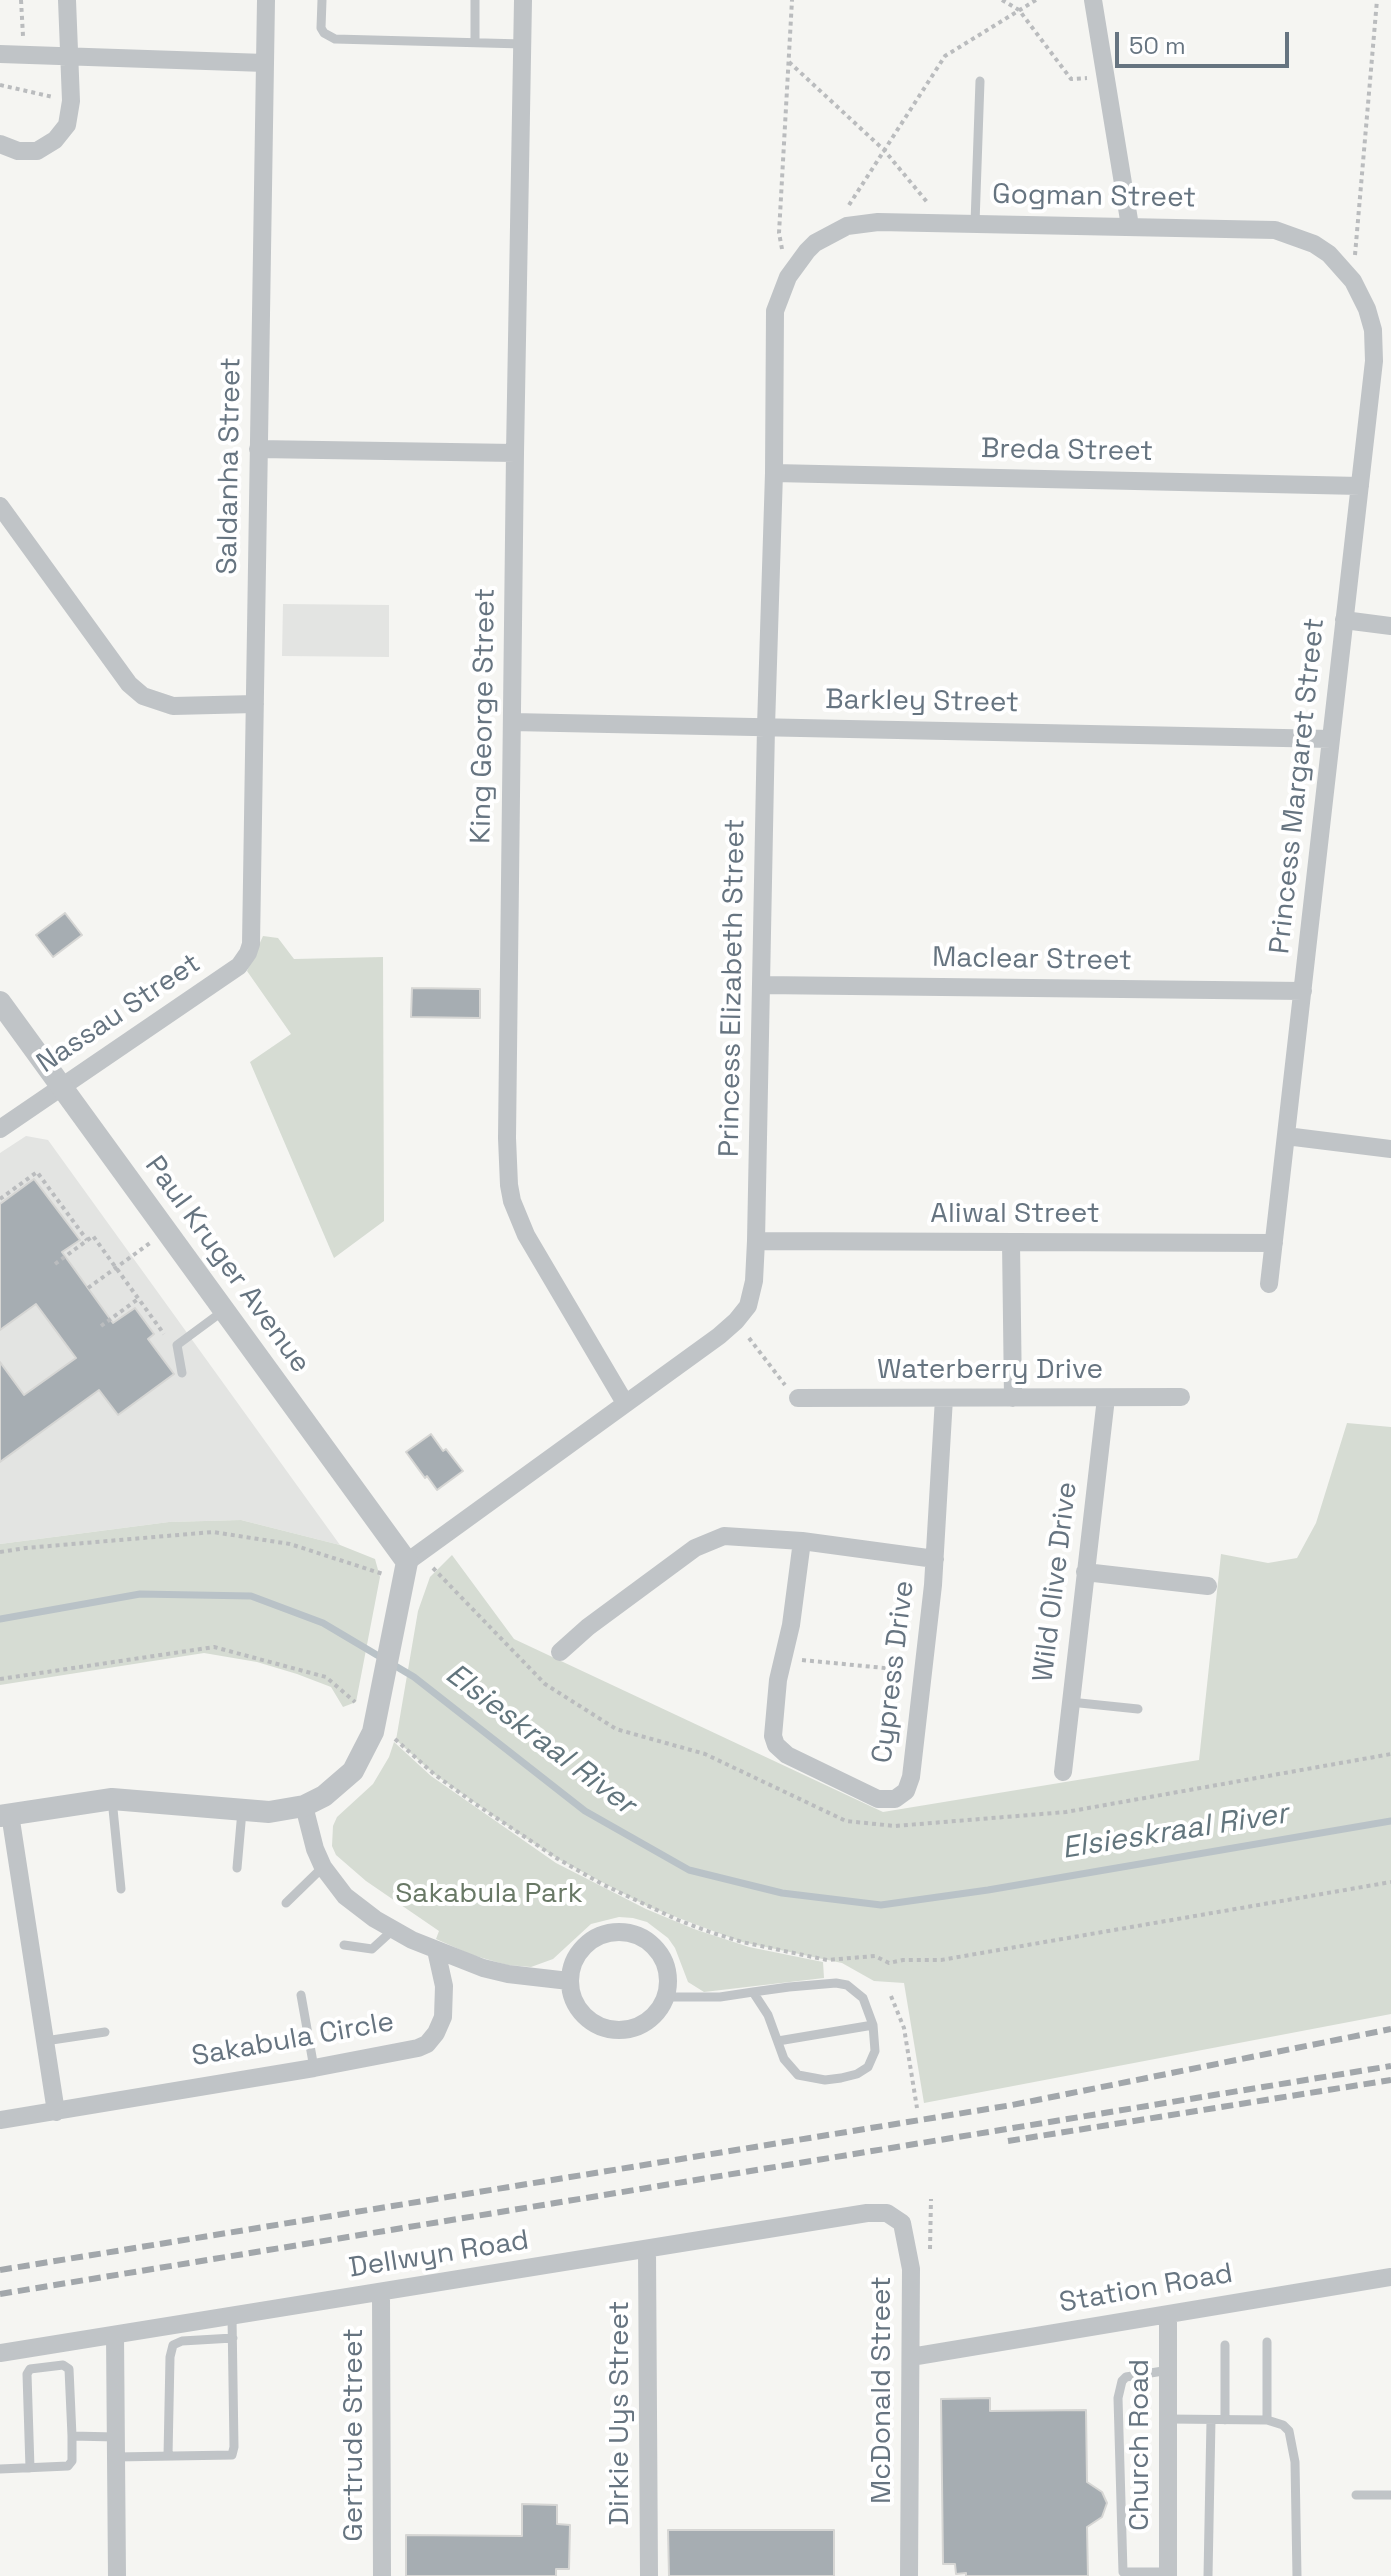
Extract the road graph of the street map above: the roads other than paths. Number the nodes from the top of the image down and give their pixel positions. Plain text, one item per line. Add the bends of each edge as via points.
1 (67, 0) edge
2 (266, 0) edge
3 (322, 0) edge
4 (475, 0) edge
5 (523, 0) edge
6 (1093, 0) edge
7 (475, 42) junction
8 (523, 44) junction
9 (0, 54) edge
10 (69, 56) junction
11 (265, 63) junction
12 (980, 81) dead end
13 (0, 144) edge
14 (975, 223) junction
15 (1130, 226) junction
16 (807, 251) joint
17 (1357, 288) joint
18 (258, 449) junction
19 (515, 453) junction
20 (774, 473) junction
21 (1360, 486) junction
22 (0, 506) edge
23 (1344, 620) junction
24 (1391, 626) edge
25 (255, 704) junction
26 (512, 722) junction
27 (766, 727) junction
28 (1331, 739) junction
29 (253, 933) joint
30 (761, 985) junction
31 (1303, 991) junction
32 (0, 1002) edge
33 (61, 1087) junction
34 (0, 1129) edge
35 (1286, 1136) junction
36 (1391, 1149) edge
37 (756, 1241) junction
38 (1011, 1242) junction
39 (1274, 1243) junction
40 (1269, 1284) dead end
41 (223, 1311) junction
42 (182, 1373) dead end
43 (1181, 1397) dead end
44 (798, 1398) road end
45 (944, 1398) junction
46 (1013, 1398) junction
47 (1106, 1398) junction
48 (625, 1403) junction
49 (802, 1541) junction
50 (935, 1559) junction
51 (407, 1562) junction
52 (1085, 1572) junction
53 (1208, 1586) dead end
54 (560, 1652) dead end
55 (1070, 1702) junction
56 (1138, 1709) dead end
57 (1063, 1772) dead end
58 (112, 1799) junction
59 (304, 1806) junction
60 (242, 1811) junction
61 (5, 1815) edge
62 (323, 1867) junction
63 (237, 1868) dead end
64 (121, 1889) dead end
65 (286, 1903) dead end
66 (394, 1929) junction
67 (344, 1945) dead end
68 (436, 1950) junction
69 (569, 1981) junction
70 (753, 1992) junction
71 (301, 1995) dead end
72 (666, 1997) junction
73 (873, 2025) junction
74 (105, 2032) dead end
75 (45, 2041) junction
76 (778, 2041) junction
77 (314, 2068) junction
78 (56, 2112) junction
79 (0, 2120) edge
80 (887, 2213) joint
81 (647, 2250) junction
82 (1391, 2277) edge
83 (381, 2293) junction
84 (1168, 2315) junction
85 (232, 2317) junction
86 (115, 2335) junction
87 (233, 2338) junction
88 (1267, 2342) dead end
89 (1225, 2345) dead end
90 (0, 2353) edge
91 (911, 2357) junction
92 (1169, 2370) junction
93 (1168, 2419) junction
94 (1211, 2420) junction
95 (1225, 2420) junction
96 (1267, 2420) junction
97 (72, 2436) junction
98 (116, 2437) junction
99 (168, 2456) junction
100 (116, 2457) junction
101 (30, 2468) junction
102 (0, 2469) edge
103 (1356, 2495) dead end
104 (1391, 2495) edge
105 (1123, 2574) edge
106 (1168, 2574) edge
107 (117, 2576) edge
108 (382, 2576) edge
109 (649, 2576) edge
110 (909, 2576) edge
111 (1208, 2576) edge
112 (1297, 2576) edge

1 - 10 street
2 - 11 street, Saldanha Street
3 - 7 lane via 321,28 335,39
4 - 7 lane
5 - 8 street, King George Street
6 - 15 street
7 - 8 lane
8 - 19 street, King George Street
9 - 10 street
10 - 11 street
10 - 13 street via 71,101 62,133 37,151
11 - 18 street, Saldanha Street
12 - 14 lane
14 - 15 street, Gogman Street
14 - 16 street, Gogman Street via 860,223 830,234
15 - 17 street, Gogman Street via 1275,230 1314,244
16 - 20 street, Princess Elizabeth Street via 788,277 775,311
17 - 21 street, Princess Margaret Street via 1374,346
18 - 19 street
18 - 25 street, Saldanha Street
19 - 26 street, King George Street
20 - 21 street, Breda Street
20 - 27 street, Princess Elizabeth Street
21 - 23 street, Princess Margaret Street
22 - 25 street via 143,696 173,706
23 - 24 street
23 - 28 street, Princess Margaret Street
25 - 29 street, Saldanha Street
26 - 27 street, Barkley Street
26 - 48 street, King George Street via 509,1185 526,1235
27 - 28 street, Barkley Street
27 - 30 street, Princess Elizabeth Street
28 - 31 street, Princess Margaret Street
29 - 33 street, Nassau Street via 239,966
30 - 31 street, Maclear Street
30 - 37 street, Princess Elizabeth Street
31 - 35 street, Princess Margaret Street
32 - 33 street, Paul Kruger Avenue
33 - 34 street, Nassau Street
33 - 41 street, Paul Kruger Avenue
35 - 36 street
35 - 39 street, Princess Margaret Street
37 - 38 street, Aliwal Street
37 - 48 street, Princess Elizabeth Street via 748,1306 736,1321
38 - 39 street, Aliwal Street
38 - 46 street
39 - 40 street, Princess Margaret Street
41 - 42 lane via 177,1345
41 - 51 street, Paul Kruger Avenue
43 - 47 street, Waterberry Drive
44 - 45 street, Waterberry Drive
45 - 46 street, Waterberry Drive
45 - 50 street, Cypress Drive
46 - 47 street, Waterberry Drive
47 - 52 street, Wild Olive Drive
48 - 51 street, Princess Elizabeth Street
49 - 50 street
49 - 50 street, Cypress Drive via 773,1736 787,1755 878,1799 901,1796 909,1786
49 - 54 street via 741,1535 709,1540
51 - 59 street via 367,1746 353,1771
52 - 53 street
52 - 55 street, Wild Olive Drive
55 - 56 lane
55 - 57 street, Wild Olive Drive
58 - 60 street
58 - 61 street
58 - 64 lane
59 - 60 street
59 - 62 street
60 - 63 lane
61 - 75 street
62 - 65 lane
62 - 66 street via 345,1896
66 - 67 lane via 372,1949
66 - 68 street
68 - 69 street via 508,1974
68 - 77 street, Sakabula Circle via 444,1986 443,2017 427,2044
69 - 72 street via 577,2008 598,2026 614,2030 646,2022
69 - 72 street via 583,1946 599,1935 627,1932 653,1944 664,1959
70 - 72 lane
70 - 73 lane via 847,1985 863,1998
70 - 76 lane
71 - 77 lane
73 - 76 lane
73 - 76 lane via 875,2051 868,2067 841,2078 798,2075
74 - 75 lane
75 - 78 street
77 - 78 street, Sakabula Circle
78 - 79 street, Sakabula Circle
80 - 81 street, Dellwyn Road
80 - 91 street, McDonald Street via 902,2223 908,2243
81 - 83 street, Dellwyn Road
81 - 109 street, Dirkie Uys Street
82 - 84 street, Station Road
83 - 85 street, Dellwyn Road
83 - 108 street, Gertrude Street
84 - 91 street, Station Road
84 - 92 street, Church Road
85 - 86 street, Dellwyn Road
85 - 87 lane
86 - 90 street, Dellwyn Road
86 - 98 street
87 - 99 lane via 173,2345
87 - 99 lane via 233,2454
88 - 96 lane
89 - 95 lane
91 - 110 street, McDonald Street
92 - 93 street, Church Road
92 - 105 lane via 1132,2374 1120,2389
93 - 94 lane
93 - 106 street, Church Road
94 - 95 lane
94 - 111 lane
95 - 96 lane
96 - 112 lane via 1283,2425 1292,2439
97 - 98 lane
97 - 101 lane via 70,2465
97 - 101 lane via 69,2369 30,2369
98 - 100 street
99 - 100 lane
100 - 107 street
101 - 102 lane
103 - 104 lane
105 - 106 lane

